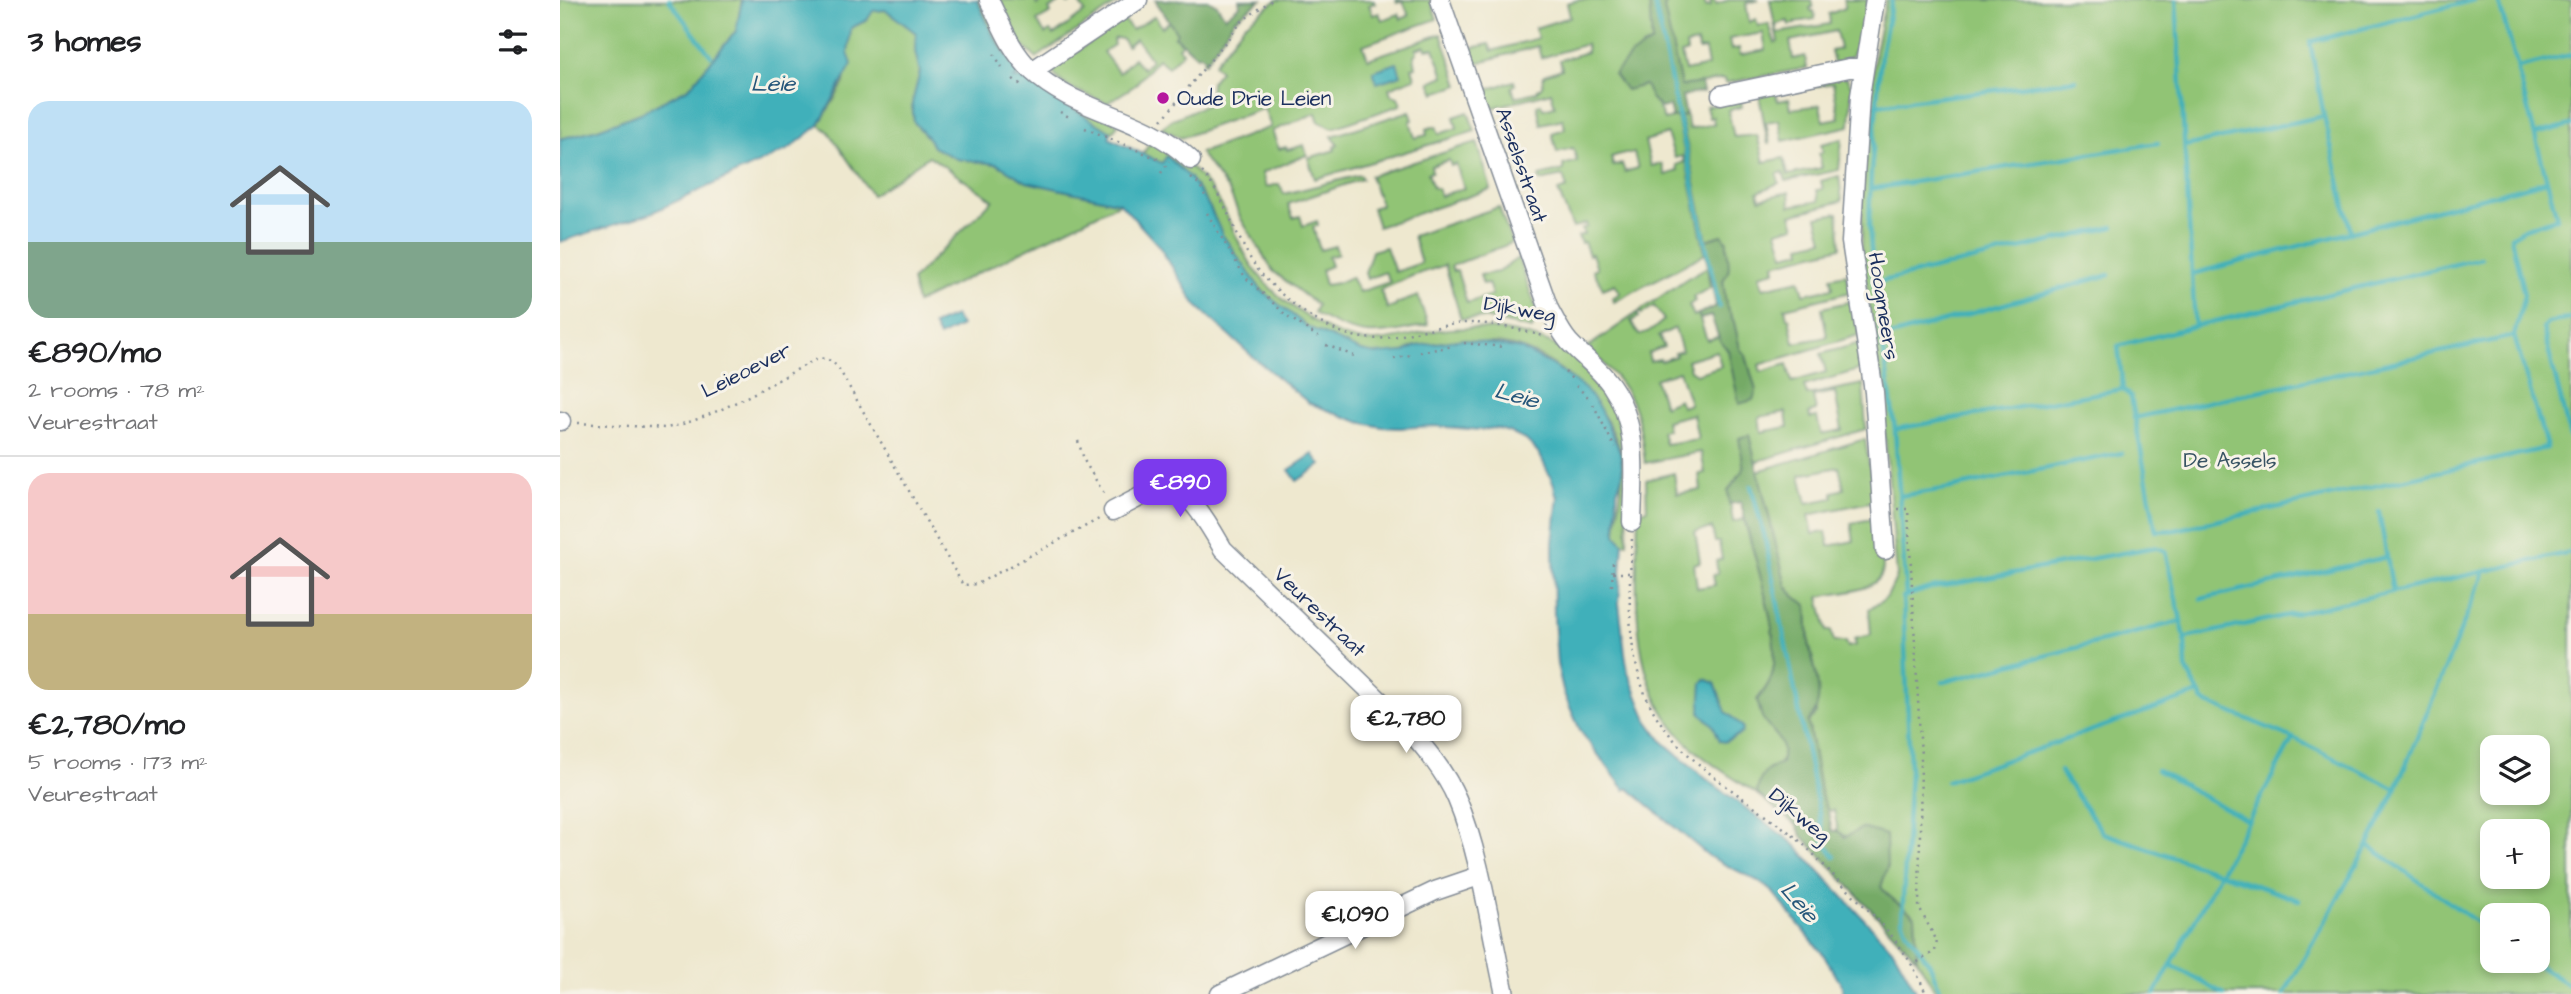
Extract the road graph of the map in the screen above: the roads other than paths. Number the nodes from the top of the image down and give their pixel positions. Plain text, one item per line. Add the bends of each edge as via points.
1 (989, 0) edge
2 (1138, 0) edge
3 (1440, 0) edge
4 (1875, 0) edge
5 (1863, 68) junction
6 (1032, 71) junction
7 (1721, 95) dead end
8 (1191, 160) road end
9 (1568, 341) joint
10 (1113, 512) road end
11 (1632, 522) road end
12 (1885, 550) dead end
13 (1479, 876) junction
14 (1220, 994) edge
15 (1505, 994) edge

1 - 6 street via 1015,52
2 - 6 street
3 - 9 street, Asselsstraat via 1549,309
4 - 5 street, Hoogmeers
5 - 7 street
5 - 12 street, Hoogmeers via 1851,242 1874,392
6 - 8 street via 1059,91 1152,131
9 - 11 street, Dijkweg via 1611,385 1632,429
10 - 13 street, Veurestraat via 1163,485 1179,488 1223,549 1404,724 1430,755 1456,798
13 - 14 street via 1435,891
13 - 15 street, Veurestraat

